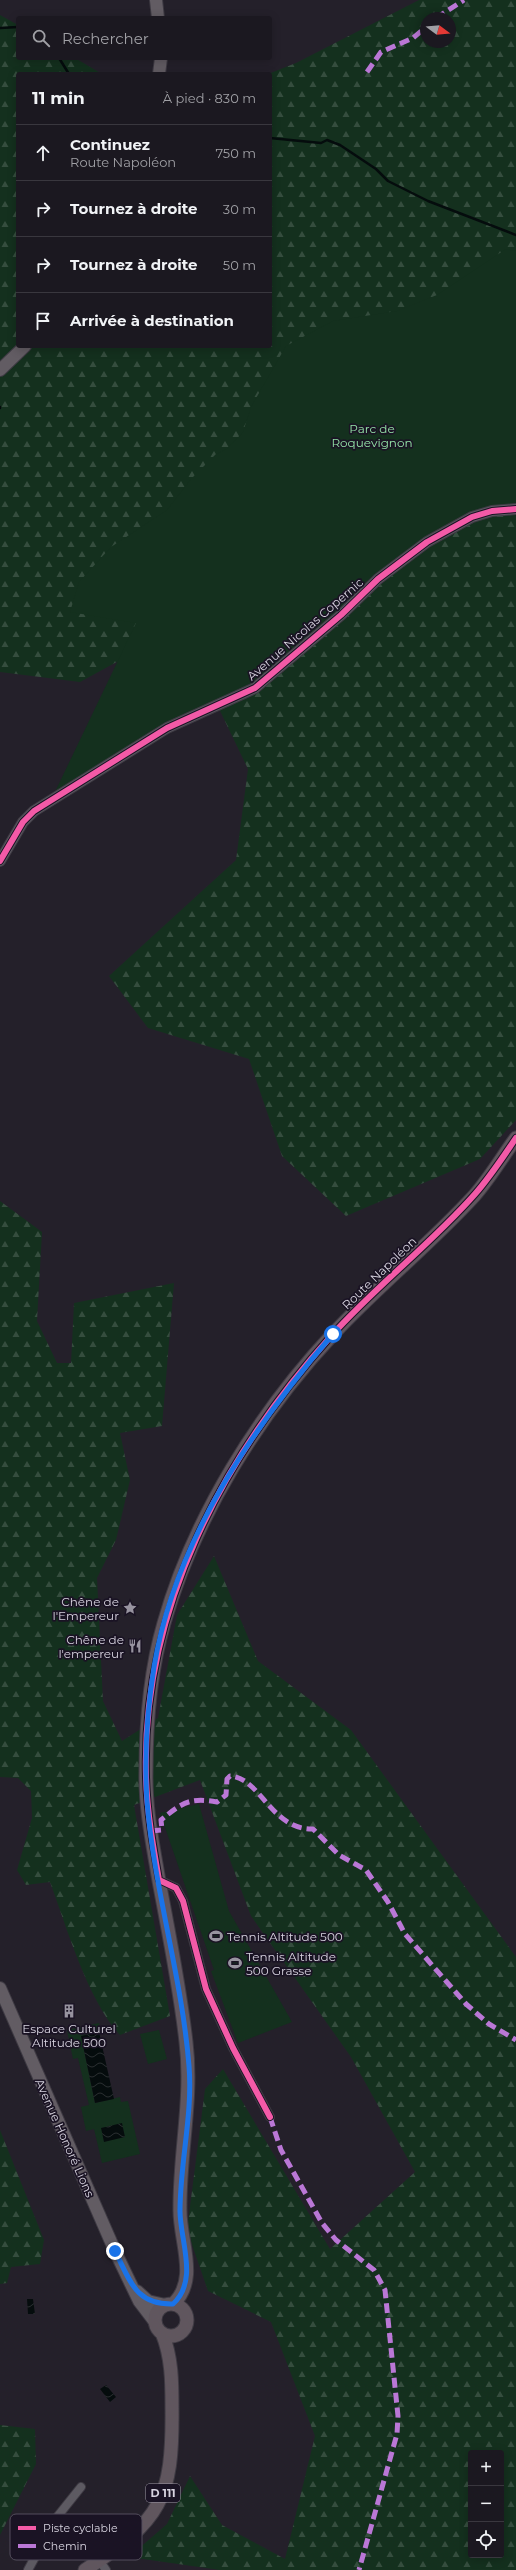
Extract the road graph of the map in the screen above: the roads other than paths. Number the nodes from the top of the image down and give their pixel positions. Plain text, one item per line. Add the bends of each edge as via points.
1 (156, 0) edge
2 (158, 16) edge
3 (161, 60) edge
4 (159, 72) edge
5 (23, 348) edge
6 (1, 369) edge
7 (516, 509) edge
8 (0, 861) edge
9 (516, 1138) edge
10 (159, 1880) junction
11 (0, 1988) edge
12 (270, 2117) dead end
13 (184, 2247) junction
14 (134, 2287) junction
15 (169, 2304) junction
16 (185, 2312) junction
17 (155, 2322) junction
18 (181, 2332) junction
19 (162, 2333) junction
20 (172, 2382) junction
21 (81, 2487) dead end
22 (60, 2514) edge
23 (142, 2527) edge
24 (34, 2560) edge
25 (102, 2565) edge
26 (28, 2570) edge
27 (85, 2570) edge

1 - 2 main road
3 - 4 main road
5 - 6 main road
7 - 8 street, Avenue Nicolas Copernic via 492,511 472,517 427,542 378,579 341,615 255,688 167,728 34,811 23,822
9 - 10 main road, Route Napoléon via 476,1193 321,1348 260,1427 207,1516 174,1589 163,1624 151,1684 146,1776
10 - 12 street via 176,1888 183,1901 206,1989 233,2048
10 - 13 main road, Route Napoléon via 189,2068 189,2109 180,2197
11 - 14 main road, Avenue Honoré Lions via 115,2251
13 - 15 main road, Route Napoléon via 188,2275 186,2285 182,2295
13 - 16 main road, Route Napoléon via 193,2276 193,2288
14 - 15 main road, Avenue Honoré Lions via 148,2301
14 - 17 main road, Avenue Honoré Lions via 139,2301
15 - 16 main road
15 - 17 main road via 158,2310
16 - 18 main road via 186,2324
17 - 19 main road
18 - 19 main road via 172,2336
18 - 20 main road, D 111
19 - 20 main road, D 111 via 168,2348
20 - 23 main road, D 111 via 173,2446 170,2470 164,2491
21 - 22 street
24 - 26 street
25 - 27 main road, D 111

